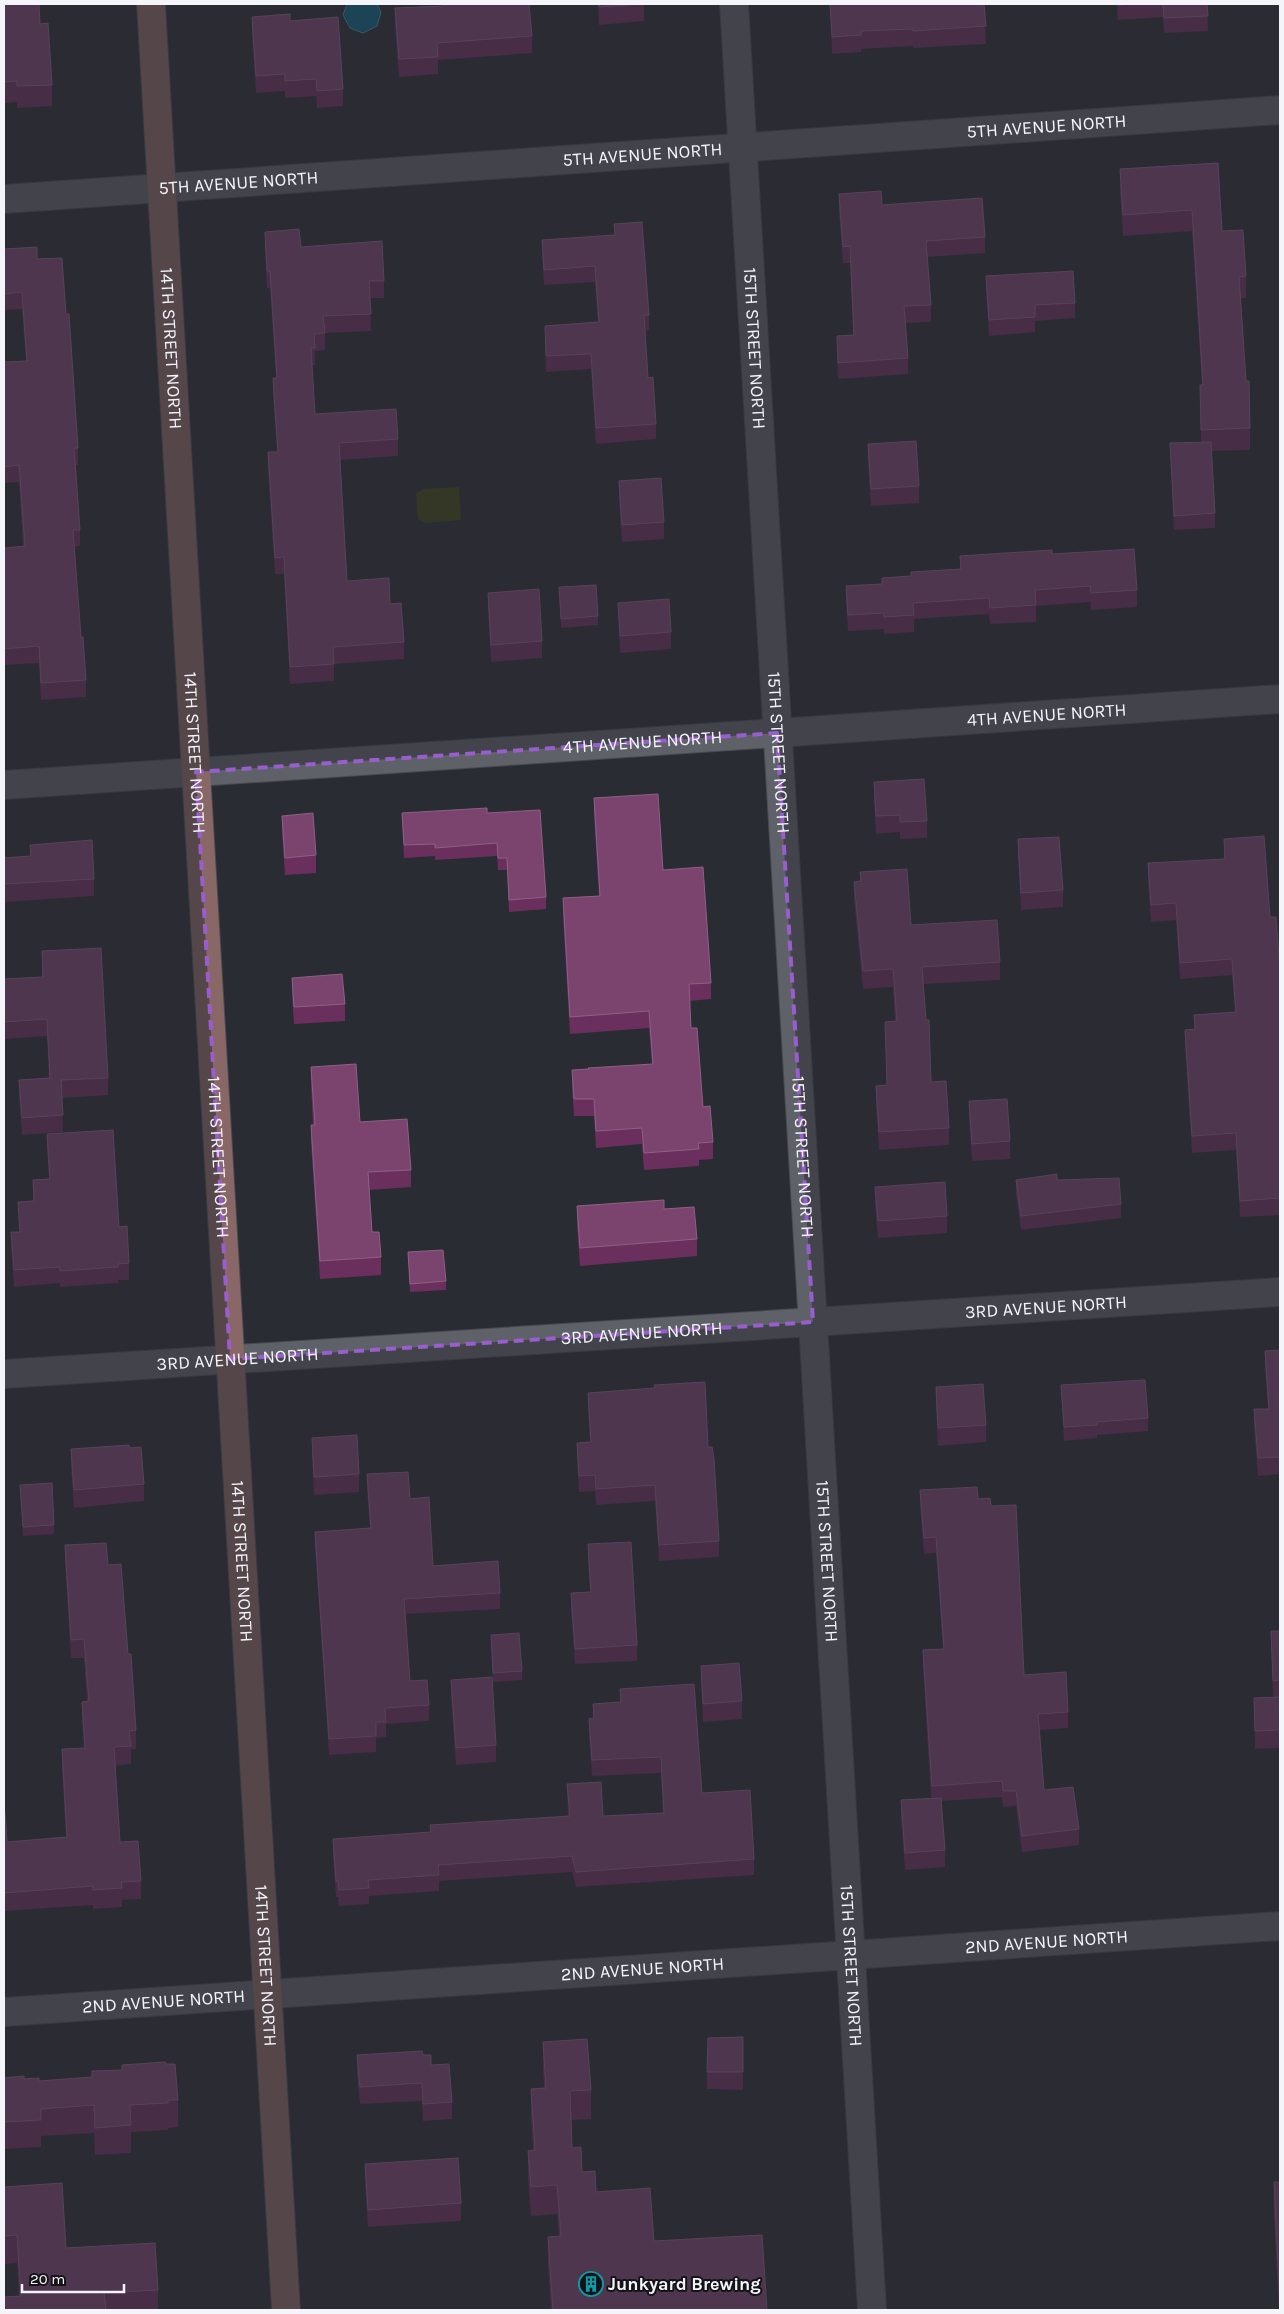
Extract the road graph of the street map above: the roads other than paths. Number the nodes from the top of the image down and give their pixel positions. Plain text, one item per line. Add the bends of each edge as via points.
1 (151, 4) edge
2 (734, 4) edge
3 (1280, 110) edge
4 (742, 148) junction
5 (162, 188) junction
6 (4, 199) edge
7 (1280, 699) edge
8 (778, 733) junction
9 (196, 772) junction
10 (4, 785) edge
11 (1280, 1292) edge
12 (813, 1322) junction
13 (230, 1359) junction
14 (4, 1374) edge
15 (1280, 1926) edge
16 (851, 1955) junction
17 (267, 1994) junction
18 (4, 2012) edge
19 (286, 2310) edge
20 (872, 2310) edge

1 - 5 street, 14TH STREET NORTH
2 - 4 street, 15TH STREET NORTH
3 - 4 street, 5TH AVENUE NORTH
4 - 5 street, 5TH AVENUE NORTH
4 - 8 street, 15TH STREET NORTH
5 - 6 street, 5TH AVENUE NORTH
5 - 9 street, 14TH STREET NORTH
7 - 8 street, 4TH AVENUE NORTH
8 - 9 street, 4TH AVENUE NORTH
8 - 12 street, 15TH STREET NORTH
9 - 10 street, 4TH AVENUE NORTH
9 - 13 street, 14TH STREET NORTH
11 - 12 street, 3RD AVENUE NORTH
12 - 13 street, 3RD AVENUE NORTH
12 - 16 street, 15TH STREET NORTH
13 - 14 street, 3RD AVENUE NORTH
13 - 17 street, 14TH STREET NORTH
15 - 16 street, 2ND AVENUE NORTH
16 - 17 street, 2ND AVENUE NORTH
16 - 20 street, 15TH STREET NORTH
17 - 18 street, 2ND AVENUE NORTH
17 - 19 street, 14TH STREET NORTH

